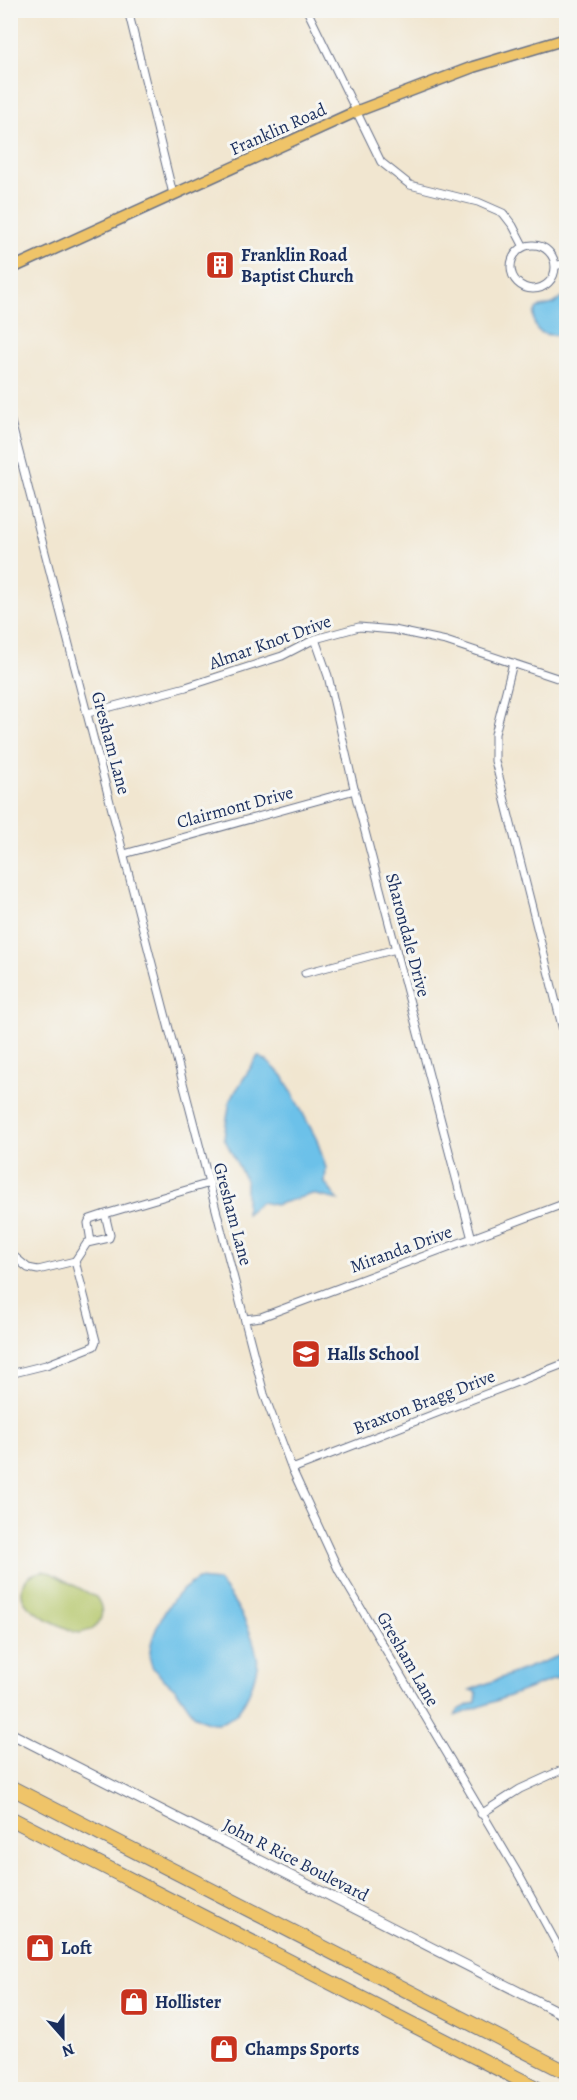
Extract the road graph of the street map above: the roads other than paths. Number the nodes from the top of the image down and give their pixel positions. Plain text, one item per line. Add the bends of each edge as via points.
1 (128, 10) edge
2 (307, 10) edge
3 (567, 39) edge
4 (355, 112) junction
5 (173, 194) junction
6 (524, 247) junction
7 (567, 263) edge
8 (555, 266) junction
9 (10, 269) edge
10 (10, 418) edge
11 (315, 639) junction
12 (513, 663) junction
13 (567, 681) edge
14 (88, 713) junction
15 (354, 790) junction
16 (124, 854) junction
17 (396, 949) junction
18 (305, 973) dead end
19 (567, 1005) edge
20 (558, 1007) junction
21 (567, 1042) edge
22 (210, 1183) junction
23 (567, 1203) edge
24 (105, 1214) junction
25 (472, 1239) junction
26 (91, 1242) junction
27 (10, 1253) edge
28 (75, 1261) junction
29 (245, 1319) junction
30 (567, 1363) edge
31 (10, 1374) edge
32 (292, 1469) junction
33 (10, 1733) edge
34 (567, 1768) edge
35 (10, 1787) edge
36 (481, 1814) junction
37 (10, 1818) edge
38 (567, 1961) edge
39 (566, 2015) edge
40 (567, 2072) edge
41 (540, 2090) edge

1 - 5 street
2 - 4 street
3 - 4 main road, Franklin Road via 473,67
4 - 5 main road, Franklin Road
4 - 6 street via 381,162 410,185 478,202 503,213
5 - 9 main road, Franklin Road
6 - 8 street via 543,247
6 - 8 street via 511,263 513,278 519,285 533,290 547,284
7 - 8 street
10 - 14 street, Gresham Lane
11 - 12 street, Almar Knot Drive via 359,627 394,630 446,641
11 - 14 street, Almar Knot Drive via 282,656 229,674
11 - 15 street, Sharondale Drive via 328,676
12 - 13 street, Almar Knot Drive
12 - 20 street via 495,734 495,761
14 - 16 street, Gresham Lane
15 - 16 street, Clairmont Drive
15 - 17 street, Sharondale Drive
16 - 22 street, Gresham Lane
17 - 18 street
17 - 25 street, Sharondale Drive
19 - 20 street
20 - 21 street
22 - 24 street
22 - 29 street, Gresham Lane
23 - 25 street, Miranda Drive
24 - 26 street via 90,1219
24 - 26 street via 109,1238
25 - 29 street, Miranda Drive via 261,1317
26 - 28 street
27 - 28 street via 28,1268 38,1270
28 - 31 street via 96,1341 93,1346 46,1365
29 - 32 street, Gresham Lane via 264,1394
30 - 32 street, Braxton Bragg Drive
32 - 36 street, Gresham Lane via 339,1570
33 - 39 street, John R Rice Boulevard
34 - 36 street via 520,1789
35 - 40 highway
36 - 38 street, Gresham Lane
37 - 41 highway

